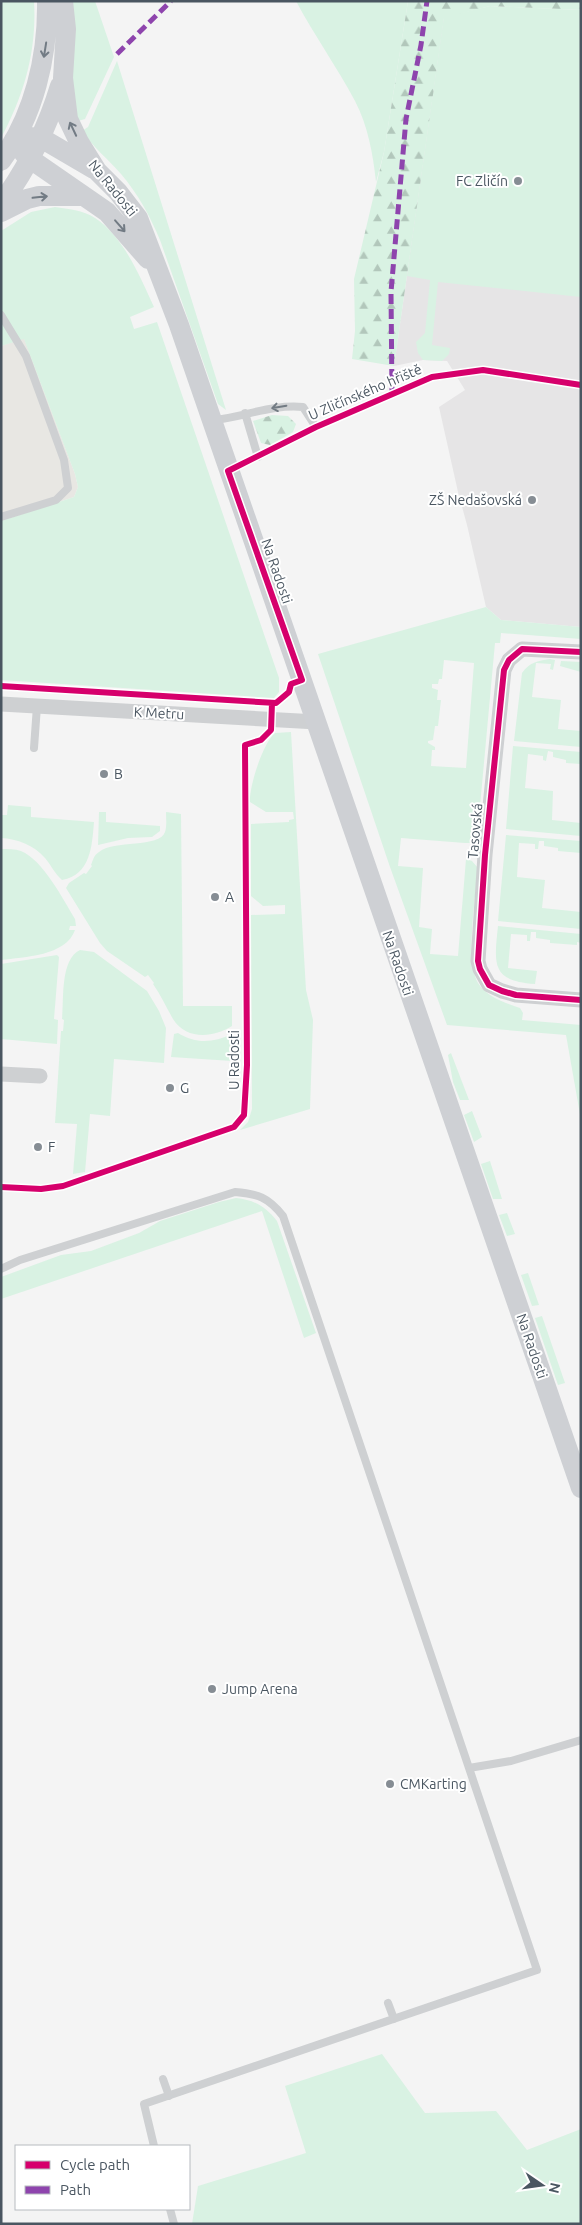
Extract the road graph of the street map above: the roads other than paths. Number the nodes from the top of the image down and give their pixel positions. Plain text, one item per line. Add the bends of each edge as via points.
1 (47, 1) edge
2 (63, 1) edge
3 (63, 78) junction
4 (41, 138) junction
5 (14, 140) junction
6 (31, 159) junction
7 (1, 161) edge
8 (97, 171) junction
9 (82, 196) junction
10 (1, 204) edge
11 (1, 212) edge
12 (157, 269) junction
13 (1, 315) edge
14 (581, 385) edge
15 (245, 414) junction
16 (211, 421) junction
17 (316, 427) junction
18 (258, 456) junction
19 (228, 471) junction
20 (1, 517) edge
21 (581, 652) edge
22 (1, 704) edge
23 (37, 706) junction
24 (317, 722) junction
25 (34, 748) dead end
26 (581, 1000) edge
27 (1, 1074) edge
28 (40, 1076) dead end
29 (1, 1269) edge
30 (581, 1488) edge
31 (581, 1740) edge
32 (469, 1768) junction
33 (388, 2003) dead end
34 (394, 2019) junction
35 (163, 2079) dead end
36 (169, 2096) junction
37 (154, 2145) edge
38 (170, 2210) edge
39 (174, 2224) edge

1 -> 5 main road via 47,37 38,80
2 - 3 main road, Na Radosti via 66,28
3 - 4 main road, Na Radosti
8 -> 3 main road, Na Radosti via 68,119
4 - 5 main road
4 - 6 main road, Na Radosti
4 - 8 main road
5 - 6 main road, Na Radosti
5 - 7 main road
6 - 9 main road, Na Radosti
6 - 10 main road
8 - 12 main road, Na Radosti via 138,218
11 -> 9 main road via 39,196
9 -> 12 main road, Na Radosti via 107,212
12 - 16 main road, Na Radosti
13 - 20 lane via 26,356 64,460 68,488 56,500
14 - 17 lane, U Zličínského hřiště via 483,370 432,377
15 - 16 lane, U Zličínského hřiště
17 -> 15 lane, U Zličínského hřiště via 304,406 285,405
15 - 18 lane
16 - 19 main road, Na Radosti
17 - 18 lane, U Zličínského hřiště
18 - 19 lane, U Zličínského hřiště
19 - 24 main road, Na Radosti
21 - 26 street, Tasovská via 522,649 509,660 504,670 478,961 486,981 495,989 516,995
22 - 23 street, K Metru
23 - 24 street, K Metru
23 - 25 lane
24 - 30 main road, Na Radosti
27 - 28 street
29 - 32 lane via 20,1260 235,1192 255,1194 273,1204 283,1216
31 - 32 lane via 511,1761
32 - 34 lane via 537,1970
33 - 34 lane
34 - 36 lane
35 - 36 lane
36 - 37 lane via 144,2104
38 - 39 lane

